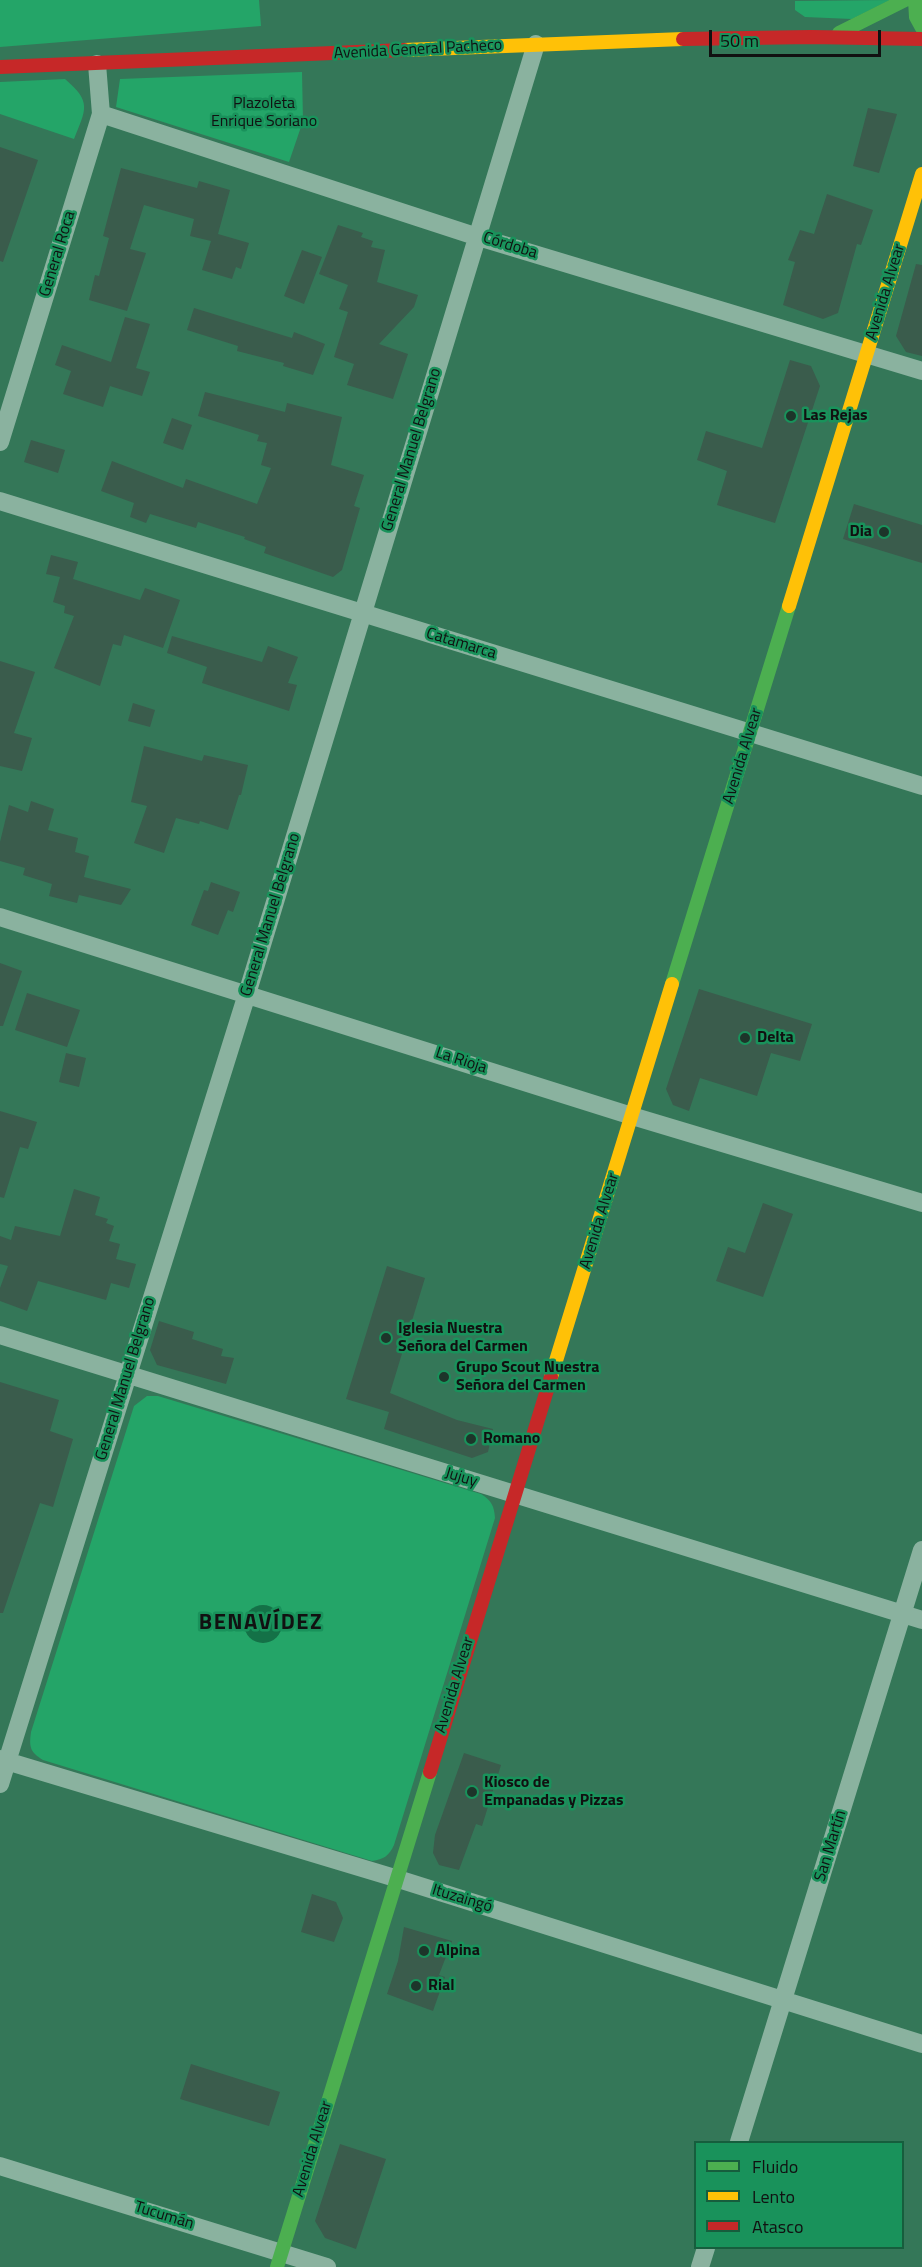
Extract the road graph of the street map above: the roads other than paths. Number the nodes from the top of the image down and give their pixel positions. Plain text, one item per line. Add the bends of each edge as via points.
1 (905, 0) edge
2 (915, 0) edge
3 (922, 28) edge
4 (836, 34) junction
5 (922, 39) edge
6 (536, 44) junction
7 (97, 64) junction
8 (0, 67) edge
9 (101, 114) junction
10 (922, 174) edge
11 (478, 237) junction
12 (867, 354) junction
13 (922, 371) edge
14 (0, 442) edge
15 (0, 501) edge
16 (362, 614) junction
17 (750, 734) junction
18 (922, 786) edge
19 (0, 917) edge
20 (247, 994) junction
21 (632, 1116) junction
22 (922, 1203) edge
23 (0, 1335) edge
24 (127, 1375) junction
25 (514, 1494) junction
26 (922, 1550) edge
27 (903, 1614) junction
28 (922, 1620) edge
29 (4, 1760) edge
30 (0, 1784) edge
31 (395, 1878) junction
32 (784, 2000) junction
33 (922, 2044) edge
34 (739, 2141) edge
35 (0, 2166) edge
36 (705, 2249) edge
37 (279, 2260) edge
38 (327, 2267) edge
39 (700, 2267) edge

1 - 4 street, Avenida General Pacheco
2 - 3 street via 916,17
4 - 5 street, Avenida General Pacheco
4 - 6 street, Avenida General Pacheco
6 - 7 street, Avenida General Pacheco
6 - 11 street, General Manuel Belgrano
7 - 8 street, Avenida General Pacheco
7 - 9 street, General Roca
9 - 11 street, Córdoba
9 - 14 street, General Roca
10 - 12 street, Avenida Alvear
11 - 12 street, Córdoba
11 - 16 street, General Manuel Belgrano
12 - 13 street, Córdoba
12 - 17 street, Avenida Alvear
15 - 16 street, Catamarca
16 - 17 street, Catamarca
16 - 20 street, General Manuel Belgrano
17 - 18 street, Catamarca
17 - 21 street, Avenida Alvear
19 - 20 street, La Rioja
20 - 21 street, La Rioja
20 - 24 street, General Manuel Belgrano
21 - 22 street, La Rioja
21 - 25 street, Avenida Alvear
23 - 24 street, Jujuy
24 - 25 street, Jujuy
24 - 29 street, General Manuel Belgrano
25 - 27 street, Jujuy
25 - 31 street, Avenida Alvear
26 - 27 street, San Martín
27 - 28 street, Jujuy
27 - 32 street, San Martín
29 - 30 street, General Manuel Belgrano
29 - 31 street, Ituzaingó
31 - 32 street, Ituzaingó
31 - 37 street, Avenida Alvear
32 - 33 street, Ituzaingó
32 - 34 street, San Martín
35 - 37 street, Tucumán
36 - 39 street
37 - 38 street, Tucumán

